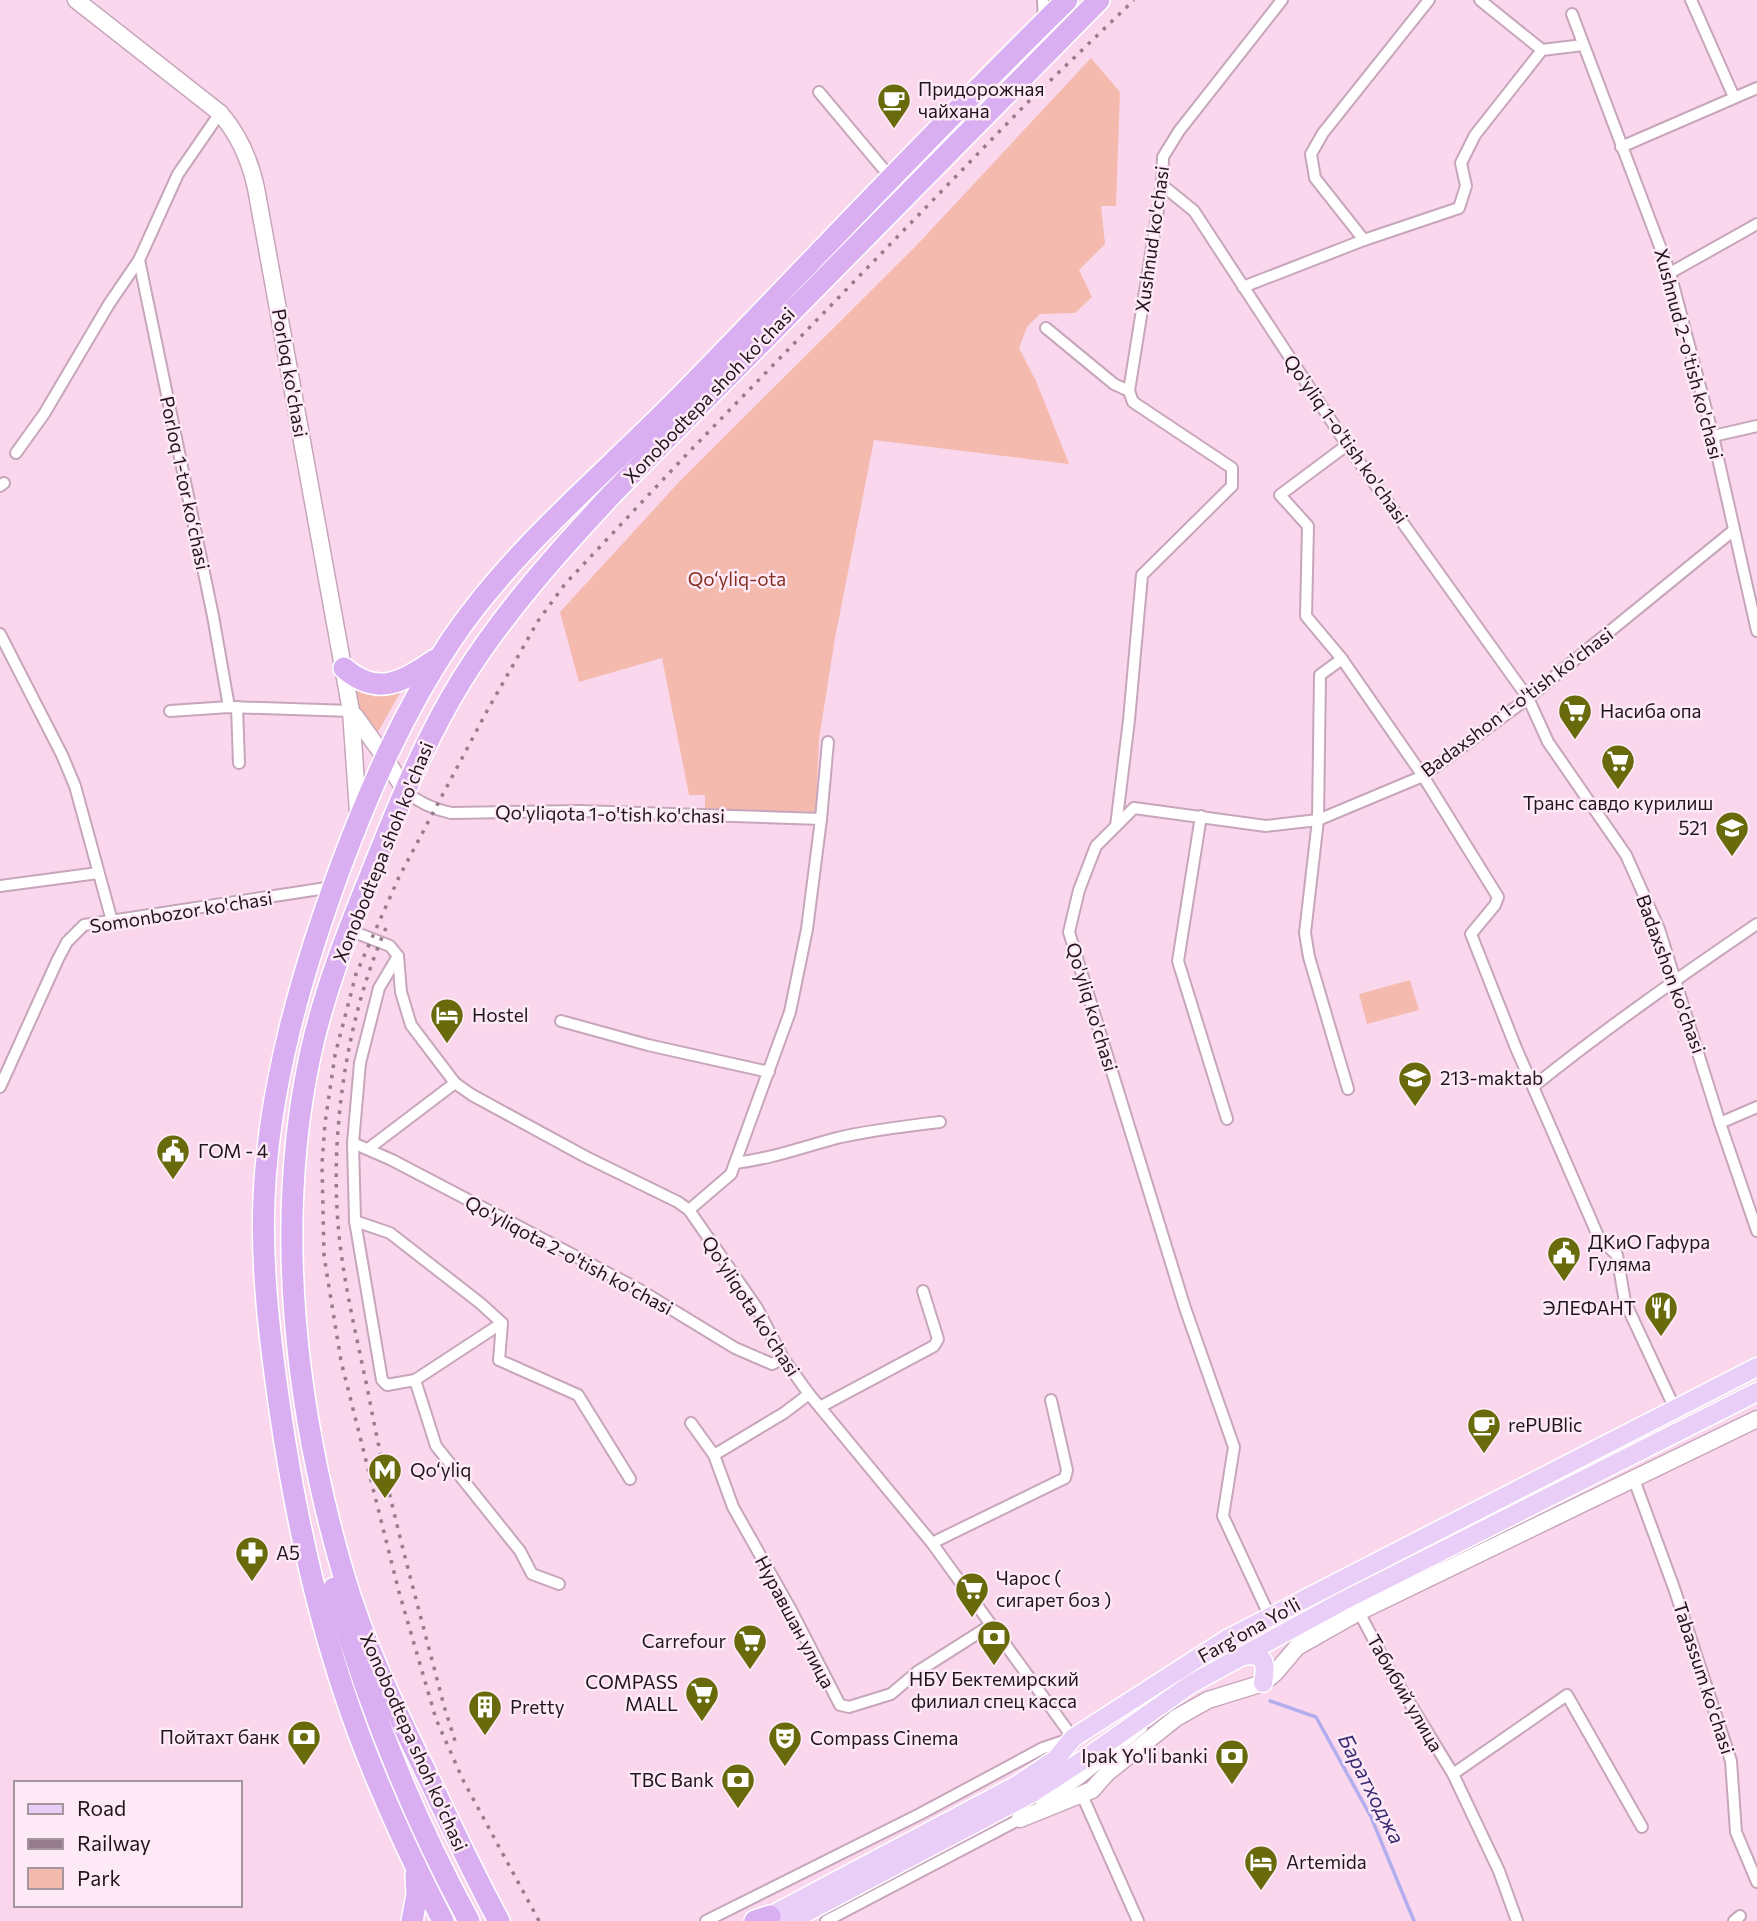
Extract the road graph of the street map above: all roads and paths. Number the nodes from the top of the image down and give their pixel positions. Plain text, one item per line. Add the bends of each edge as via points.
1 (76, 0) edge
2 (1043, 0) edge
3 (1067, 0) edge
4 (1099, 0) edge
5 (1282, 0) edge
6 (1429, 0) edge
7 (1480, 0) edge
8 (1691, 0) edge
9 (1572, 14) dead end
10 (1044, 22) junction
11 (1583, 45) junction
12 (1542, 50) junction
13 (1757, 88) edge
14 (819, 92) dead end
15 (1734, 97) junction
16 (220, 113) junction
17 (1621, 147) junction
18 (891, 178) junction
19 (1162, 185) junction
20 (906, 194) junction
21 (1757, 224) edge
22 (1364, 240) junction
23 (139, 260) junction
24 (1670, 273) junction
25 (1243, 287) junction
26 (1046, 328) dead end
27 (1127, 390) junction
28 (1757, 426) edge
29 (1713, 436) junction
30 (1347, 445) junction
31 (16, 453) dead end
32 (1734, 530) junction
33 (1757, 631) edge
34 (0, 634) edge
35 (440, 657) junction
36 (1342, 659) junction
37 (344, 668) junction
38 (1528, 698) junction
39 (233, 707) junction
40 (170, 711) dead end
41 (351, 711) junction
42 (828, 742) dead end
43 (386, 759) junction
44 (239, 764) dead end
45 (1423, 776) junction
46 (405, 791) junction
47 (1201, 816) junction
48 (821, 819) junction
49 (1318, 820) junction
50 (358, 822) junction
51 (1116, 827) junction
52 (98, 873) junction
53 (0, 886) edge
54 (333, 887) junction
55 (113, 921) junction
56 (1757, 924) edge
57 (349, 930) junction
58 (398, 957) junction
59 (1677, 978) junction
60 (561, 1021) dead end
61 (769, 1072) junction
62 (455, 1083) junction
63 (1535, 1086) junction
64 (0, 1087) edge
65 (1348, 1089) dead end
66 (1757, 1107) edge
67 (1227, 1119) dead end
68 (940, 1122) dead end
69 (1720, 1123) junction
70 (353, 1143) junction
71 (368, 1149) junction
72 (735, 1163) junction
73 (689, 1210) junction
74 (355, 1221) junction
75 (1757, 1231) edge
76 (923, 1291) dead end
77 (502, 1323) junction
78 (783, 1358) junction
79 (1757, 1367) edge
80 (415, 1380) junction
81 (1757, 1392) edge
82 (808, 1394) junction
83 (1051, 1400) dead end
84 (820, 1407) junction
85 (1675, 1409) junction
86 (1757, 1419) edge
87 (691, 1423) dead end
88 (714, 1455) junction
89 (317, 1468) junction
90 (1633, 1477) junction
91 (630, 1479) dead end
92 (932, 1543) junction
93 (559, 1584) dead end
94 (1359, 1612) junction
95 (1270, 1617) junction
96 (991, 1625) junction
97 (1242, 1656) junction
98 (1263, 1683) junction
99 (1191, 1684) junction
100 (1073, 1738) junction
101 (1453, 1774) junction
102 (1082, 1795) junction
103 (1020, 1819) junction
104 (1642, 1827) dead end
105 (407, 1850) junction
106 (1757, 1882) edge
107 (769, 1920) edge
108 (412, 1921) edge
109 (443, 1921) edge
110 (470, 1921) edge
111 (499, 1921) edge
112 (706, 1921) edge
113 (826, 1921) edge
114 (1138, 1921) edge
115 (1517, 1921) edge

1 - 16 main road, Porloq ko'chasi
2 - 10 street
3 - 10 highway, Xonobodtepa shoh ko'chasi
4 - 20 highway, Xonobodtepa shoh ko'chasi
5 - 19 street, Xushnud ko'chasi via 1179,131 1163,157
6 - 22 street via 1311,154 1315,178
7 - 12 street
8 - 15 street
9 - 11 street, Xushnud 2-o'tish ko'chasi
10 - 18 highway, Xonobodtepa shoh ko'chasi
11 - 12 street
11 - 17 street, Xushnud 2-o'tish ko'chasi
12 - 22 street via 1475,135 1461,163 1466,186 1459,208
13 - 15 street
14 - 18 street
15 - 17 street
16 - 23 street via 178,174
16 - 37 main road, Porloq ko'chasi via 238,138 254,178
17 - 24 street, Xushnud 2-o'tish ko'chasi
18 - 20 highway
18 - 35 highway, Xonobodtepa shoh ko'chasi via 510,567
19 - 25 street, Qo'yliq 1-o'tish ko'chasi via 1194,211
19 - 27 street, Xushnud ko'chasi
20 - 46 highway, Xonobodtepa shoh ko'chasi via 551,561 467,672
21 - 24 street
22 - 25 street
23 - 31 street
23 - 39 street, Porloq 1-tor koʻchasi
24 - 29 street, Xushnud 2-o'tish ko'chasi
25 - 30 street, Qo'yliq 1-o'tish ko'chasi
26 - 27 street
27 - 51 street via 1133,402 1232,468 1232,486 1142,575
28 - 29 street
29 - 32 street, Xushnud 2-o'tish ko'chasi
30 - 36 street via 1280,495 1308,526 1306,616
30 - 38 street, Qo'yliq 1-o'tish ko'chasi
32 - 33 street, Xushnud 2-o'tish ko'chasi
32 - 38 street, Badaxshon 1-o'tish ko'chasi
34 - 52 street via 70,775
35 - 37 highway via 412,675 386,684 368,683
35 - 43 highway, Xonobodtepa shoh ko'chasi
36 - 45 street
36 - 49 street via 1320,675
37 - 41 main road, Porloq ko'chasi
38 - 45 street, Badaxshon 1-o'tish ko'chasi
38 - 59 street, Badaxshon ko'chasi via 1548,742 1626,855
39 - 40 street
39 - 41 street
39 - 44 street, Porloq 1-tor koʻchasi
41 - 43 main road
41 - 50 main road, Porloq ko'chasi
42 - 48 street
43 - 46 main road
43 - 50 highway, Xonobodtepa shoh ko'chasi
45 - 49 street, Badaxshon 1-o'tish ko'chasi
45 - 63 street via 1498,897 1471,934
46 - 48 street, Qo'yliqota 1-o'tish ko'chasi via 416,801 451,813 580,811
46 - 57 highway, Xonobodtepa shoh ko'chasi
47 - 49 street, Badaxshon 1-o'tish ko'chasi via 1266,826
47 - 51 street, Badaxshon 1-o'tish ko'chasi via 1134,808
47 - 67 street via 1178,961
48 - 61 street via 798,980
49 - 65 street via 1305,933
50 - 54 highway, Xonobodtepa shoh ko'chasi
51 - 95 street, Qo'yliq ko'chasi via 1097,846 1069,932 1177,1282 1234,1447 1223,1516
52 - 53 street
52 - 55 street
54 - 55 street, Somonbozor ko'chasi
54 - 105 highway, Xonobodtepa shoh ko'chasi via 293,1017 273,1111 264,1196 266,1301 289,1467 310,1570 359,1735
55 - 64 street, Somonbozor ko'chasi via 84,925 68,942
56 - 59 street
57 - 58 street via 390,946
57 - 89 highway, Xonobodtepa shoh ko'chasi via 310,1056 295,1159 294,1290
58 - 62 street, Qo'yliqota ko'chasi via 401,992 411,1025
58 - 70 street via 379,988 360,1063
59 - 63 street
59 - 69 street, Badaxshon ko'chasi
60 - 61 street
61 - 72 street
62 - 71 street
62 - 73 street, Qo'yliqota ko'chasi
63 - 85 street via 1599,1238 1617,1255 1625,1302
66 - 69 street
68 - 72 street via 839,1138
69 - 75 street, Badaxshon ko'chasi
70 - 71 street, Qo'yliqota 2-o'tish ko'chasi
70 - 74 street
71 - 78 street, Qo'yliqota 2-o'tish ko'chasi via 640,1290 735,1348 772,1364
72 - 73 street via 731,1174
73 - 78 street, Qo'yliqota ko'chasi via 757,1308
74 - 77 street via 390,1233
74 - 80 street via 382,1380 387,1385
76 - 84 street via 938,1339 934,1346
77 - 80 street
77 - 91 street via 499,1360 578,1395
78 - 82 street, Qo'yliqota ko'chasi
79 - 85 main road, Farg'ona Yo'li
80 - 93 street via 436,1446 520,1551 532,1574
81 - 97 main road, Farg'ona Yo'li
82 - 84 street, Qo'yliqota ko'chasi
82 - 88 street
83 - 92 street via 1065,1478
84 - 92 street, Qo'yliqota ko'chasi
85 - 95 main road, Farg'ona Yo'li
86 - 90 main road
87 - 88 street
88 - 96 street, Нуравшан улица via 733,1507 840,1705 849,1707 891,1694
89 - 110 highway via 333,1584 375,1717
89 - 111 highway, Xonobodtepa shoh ko'chasi via 343,1575 379,1674
90 - 94 main road
90 - 106 street, Tabassum ko'chasi via 1731,1760 1736,1832
92 - 96 street, Qo'yliqota ko'chasi
94 - 98 main road via 1297,1647
94 - 101 street, Табибий улица
95 - 100 main road, Farg'ona Yo'li via 1227,1639
96 - 100 street, Qo'yliqota ko'chasi
97 - 98 main road via 1253,1654 1262,1660 1266,1668
97 - 99 main road, Farg'ona Yo'li
98 - 102 main road via 1194,1706
99 - 103 street via 1081,1778
99 - 107 main road, Farg'ona Yo'li via 1034,1792
100 - 107 main road, Farg'ona Yo'li via 1056,1759 1017,1785
100 - 112 street via 1044,1748
101 - 104 street, Табибий улица via 1567,1696
101 - 115 street, Табибий улица
102 - 103 main road
102 - 114 street
103 - 113 street
105 - 108 highway via 417,1881
105 - 109 highway, Xonobodtepa shoh ko'chasi

